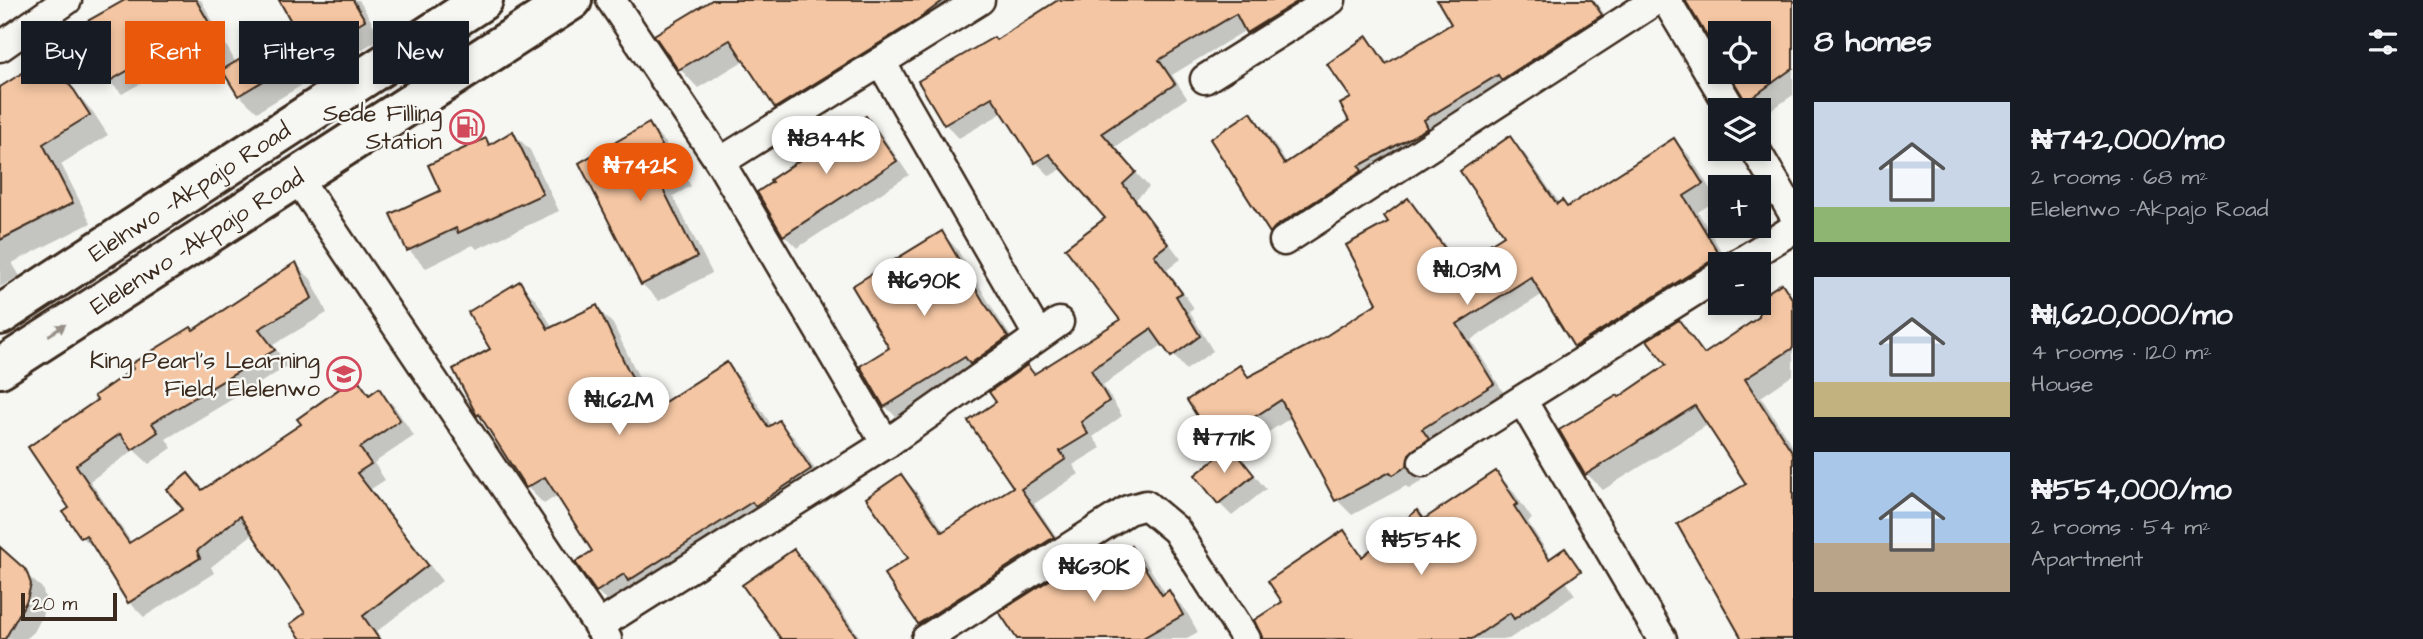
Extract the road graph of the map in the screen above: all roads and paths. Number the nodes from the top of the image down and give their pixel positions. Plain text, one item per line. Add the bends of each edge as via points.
1 (67, 0) edge
2 (483, 0) edge
3 (572, 0) edge
4 (611, 0) edge
5 (980, 0) edge
6 (1331, 0) edge
7 (1656, 0) edge
8 (1666, 0) edge
9 (0, 47) edge
10 (881, 62) junction
11 (1205, 79) dead end
12 (1725, 98) edge
13 (1762, 161) edge
14 (720, 162) junction
15 (296, 176) junction
16 (1793, 213) edge
17 (1793, 229) edge
18 (1284, 241) dead end
19 (1756, 252) edge
20 (1708, 283) edge
21 (0, 315) edge
22 (0, 368) edge
23 (1522, 400) junction
24 (886, 444) junction
25 (1423, 462) dead end
26 (602, 632) edge
27 (926, 639) edge
28 (1246, 639) edge
29 (1662, 639) edge

1 - 9 street
2 - 21 main road, Elelnwo -Akpajo Road
3 - 15 main road, Elelenwo -Akpajo Road
4 - 14 street
5 - 10 street
6 - 11 street
7 - 18 street
8 - 12 street
10 - 14 street
10 - 24 street via 1049,329
13 - 16 street
14 - 24 street
22 -> 15 main road, Elelenwo -Akpajo Road
15 - 26 street
17 - 19 street
20 - 23 street
23 - 25 street
23 - 29 street
24 - 26 street
27 - 28 street via 1128,510 1146,505 1175,530

